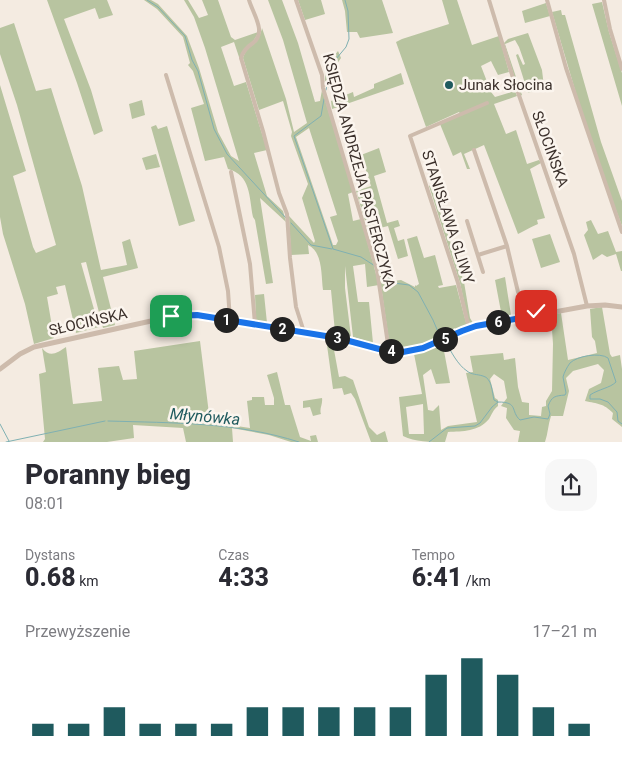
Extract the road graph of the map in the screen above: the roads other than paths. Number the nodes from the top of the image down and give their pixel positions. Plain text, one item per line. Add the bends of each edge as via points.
1 (249, 0) edge
2 (296, 0) edge
3 (490, 0) edge
4 (547, 0) edge
5 (604, 0) edge
6 (622, 69) edge
7 (166, 75) dead end
8 (487, 103) dead end
9 (474, 150) dead end
10 (231, 172) dead end
11 (467, 221) dead end
12 (622, 232) edge
13 (507, 246) junction
14 (478, 256) junction
15 (483, 272) dead end
16 (587, 306) junction
17 (622, 307) edge
18 (537, 315) junction
19 (230, 320) junction
20 (256, 324) junction
21 (469, 328) junction
22 (304, 332) junction
23 (389, 351) junction
24 (0, 369) edge

1 - 22 street via 260,32 258,39 245,49 241,58 287,214 295,298
2 - 23 street, KSIĘDZA ANDRZEJA PASTERCZYKA via 322,75 378,270
3 - 16 street, SŁOCIŃSKA via 515,86 574,254
4 - 12 street
5 - 6 street
7 - 19 street via 219,247
8 - 21 street, STANISŁAWA GLIWY via 410,136 458,282
9 - 13 street
10 - 20 street via 250,264
11 - 14 street
13 - 14 street
13 - 18 street via 518,292
14 - 15 street
16 - 17 street, SŁOCIŃSKA
16 - 18 street, SŁOCIŃSKA
18 - 21 street, SŁOCIŃSKA
19 - 20 street, SŁOCIŃSKA
19 - 24 street, SŁOCIŃSKA via 178,315 34,348
20 - 22 street, SŁOCIŃSKA
21 - 23 street, SŁOCIŃSKA via 423,348
22 - 23 street, SŁOCIŃSKA

